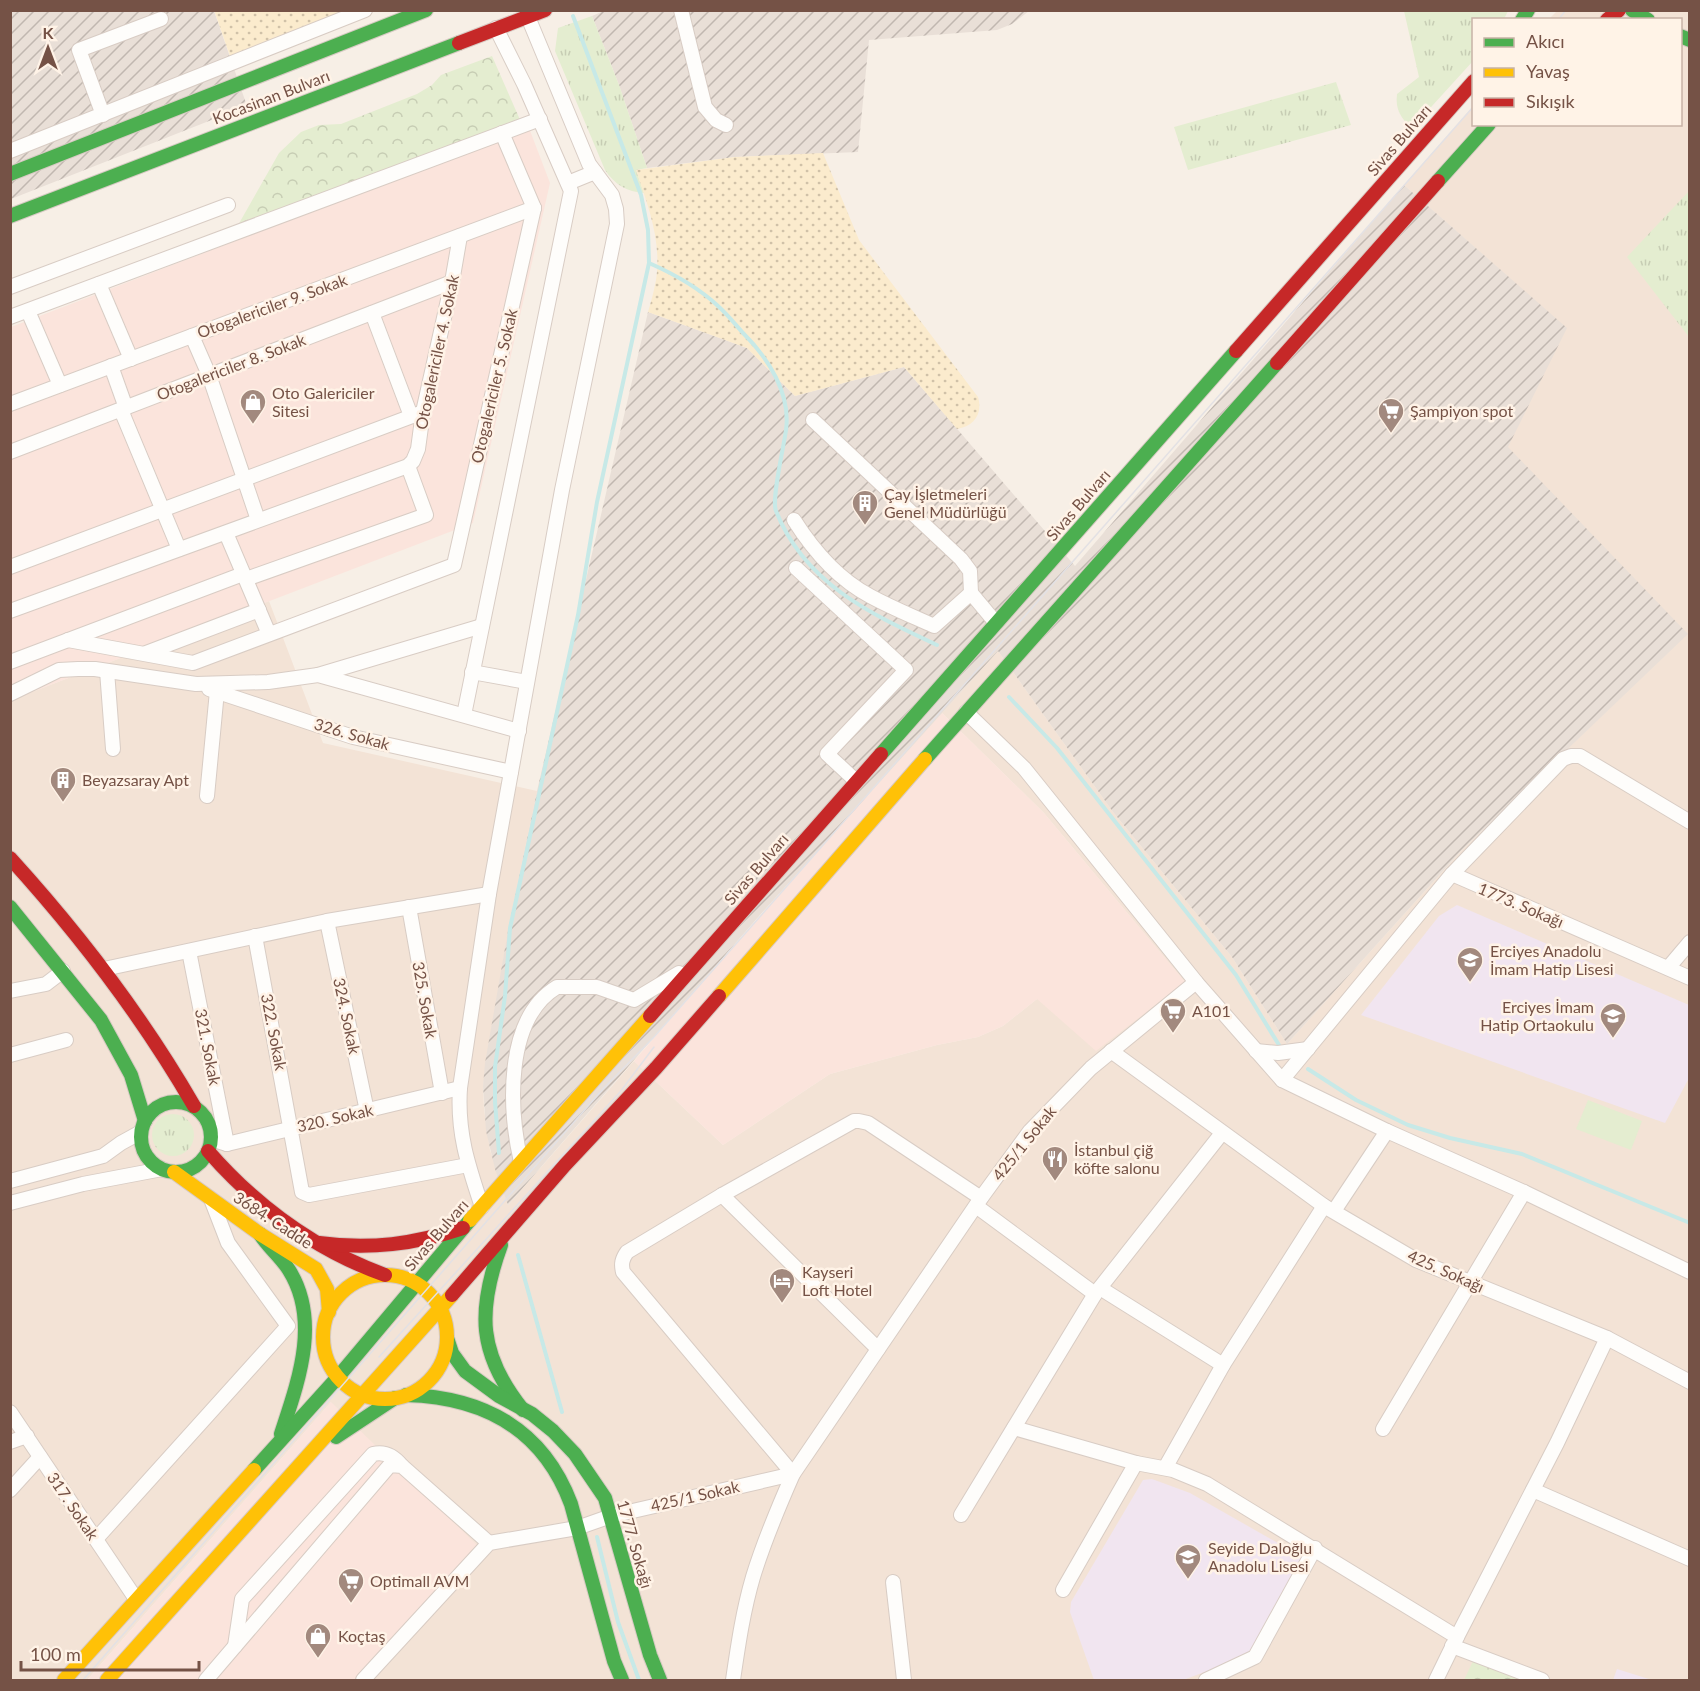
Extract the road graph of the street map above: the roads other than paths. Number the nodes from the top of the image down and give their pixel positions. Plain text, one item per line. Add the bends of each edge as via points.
1 (364, 10) edge
2 (426, 10) edge
3 (545, 10) edge
4 (681, 10) edge
5 (1632, 10) edge
6 (526, 14) edge
7 (1645, 18) edge
8 (161, 19) dead end
9 (494, 24) junction
10 (1472, 82) edge
11 (104, 115) junction
12 (540, 119) junction
13 (726, 125) dead end
14 (1487, 126) edge
15 (502, 133) junction
16 (10, 152) edge
17 (595, 172) junction
18 (10, 174) edge
19 (568, 183) junction
20 (228, 206) dead end
21 (534, 208) junction
22 (10, 216) edge
23 (460, 236) junction
24 (452, 282) junction
25 (99, 284) junction
26 (10, 287) edge
27 (28, 310) junction
28 (372, 313) junction
29 (10, 317) edge
30 (192, 336) junction
31 (131, 359) junction
32 (111, 366) junction
33 (209, 375) junction
34 (60, 385) junction
35 (10, 404) edge
36 (123, 409) junction
37 (417, 414) junction
38 (813, 420) dead end
39 (10, 452) edge
40 (408, 466) junction
41 (244, 479) junction
42 (163, 509) junction
43 (258, 520) junction
44 (794, 520) dead end
45 (225, 533) junction
46 (179, 549) junction
47 (10, 567) edge
48 (796, 568) dead end
49 (244, 577) junction
50 (971, 593) junction
51 (259, 610) junction
52 (10, 611) edge
53 (996, 623) junction
54 (482, 626) junction
55 (269, 634) junction
56 (69, 640) junction
57 (143, 654) junction
58 (10, 662) edge
59 (107, 671) junction
60 (472, 672) junction
61 (318, 675) junction
62 (527, 682) junction
63 (196, 684) junction
64 (217, 691) junction
65 (10, 694) edge
66 (966, 712) junction
67 (464, 716) junction
68 (519, 731) junction
69 (113, 749) dead end
70 (511, 772) junction
71 (856, 781) junction
72 (207, 796) dead end
73 (1689, 822) edge
74 (10, 858) edge
75 (1452, 874) junction
76 (489, 894) junction
77 (10, 907) edge
78 (409, 908) junction
79 (327, 921) junction
80 (255, 936) junction
81 (1689, 942) edge
82 (189, 951) junction
83 (698, 961) junction
84 (1668, 968) junction
85 (104, 969) junction
86 (63, 971) junction
87 (1689, 978) edge
88 (1196, 982) junction
89 (10, 991) edge
90 (66, 1040) dead end
91 (1308, 1049) junction
92 (1111, 1051) junction
93 (1256, 1051) junction
94 (10, 1055) edge
95 (1282, 1080) junction
96 (460, 1088) junction
97 (442, 1093) junction
98 (194, 1106) junction
99 (367, 1110) junction
100 (143, 1126) junction
101 (292, 1128) junction
102 (1387, 1131) junction
103 (1222, 1133) junction
104 (227, 1144) junction
105 (209, 1145) junction
106 (521, 1162) junction
107 (468, 1166) junction
108 (168, 1171) junction
109 (10, 1181) edge
110 (1524, 1192) junction
111 (722, 1195) junction
112 (210, 1197) junction
113 (978, 1202) junction
114 (10, 1203) edge
115 (482, 1207) junction
116 (1329, 1209) junction
117 (463, 1228) junction
118 (260, 1234) junction
119 (506, 1234) junction
120 (319, 1244) junction
121 (1689, 1272) edge
122 (385, 1275) junction
123 (1470, 1282) junction
124 (416, 1284) junction
125 (1098, 1291) junction
126 (439, 1307) junction
127 (329, 1312) junction
128 (447, 1338) junction
129 (1607, 1338) junction
130 (878, 1349) junction
131 (1223, 1365) junction
132 (338, 1377) junction
133 (1688, 1381) edge
134 (362, 1394) junction
135 (400, 1397) junction
136 (524, 1410) junction
137 (10, 1412) edge
138 (1014, 1428) junction
139 (1383, 1429) dead end
140 (27, 1436) junction
141 (10, 1442) edge
142 (278, 1443) junction
143 (308, 1454) junction
144 (40, 1457) junction
145 (1136, 1463) junction
146 (402, 1466) junction
147 (1165, 1468) junction
148 (793, 1474) junction
149 (10, 1490) edge
150 (1533, 1490) junction
151 (961, 1515) dead end
152 (611, 1516) junction
153 (577, 1528) junction
154 (96, 1539) junction
155 (489, 1543) junction
156 (1315, 1548) junction
157 (1689, 1559) edge
158 (893, 1582) dead end
159 (1063, 1590) dead end
160 (136, 1599) junction
161 (1454, 1641) junction
162 (235, 1646) junction
163 (64, 1680) edge
164 (107, 1680) edge
165 (206, 1680) edge
166 (363, 1680) edge
167 (622, 1680) edge
168 (660, 1680) edge
169 (733, 1680) edge
170 (904, 1680) edge
171 (1207, 1680) edge
172 (1436, 1680) edge
173 (1542, 1680) edge

1 - 11 street
2 - 18 main road, Kocasinan Bulvarı
3 - 6 main road, Kocasinan Bulvarı
4 - 13 street via 705,107
5 - 7 main road
6 - 9 main road, Kocasinan Bulvarı
6 - 17 street
8 - 11 street via 79,50
9 - 12 street
9 - 22 main road, Kocasinan Bulvarı
10 - 53 main road, Sivas Bulvarı
11 - 16 street
12 - 15 street
12 - 19 street
14 - 66 main road
15 - 21 street
15 - 25 street
17 - 19 street
17 - 62 street via 612,195 617,224
19 - 54 street via 571,191
20 - 26 street
21 - 23 street, Otogalericiler 9. Sokak
21 - 55 street, Otogalericiler 5. Sokak via 454,565
23 - 24 street, Otogalericiler 4. Sokak
23 - 30 street, Otogalericiler 9. Sokak
24 - 28 street, Otogalericiler 8. Sokak
24 - 37 street, Otogalericiler 4. Sokak
25 - 27 street
25 - 31 street
27 - 29 street
27 - 34 street
28 - 33 street, Otogalericiler 8. Sokak
28 - 37 street
30 - 31 street, Otogalericiler 9. Sokak
30 - 33 street
31 - 32 street, Otogalericiler 9. Sokak
32 - 34 street, Otogalericiler 9. Sokak
32 - 36 street
33 - 36 street, Otogalericiler 8. Sokak
33 - 41 street
34 - 35 street, Otogalericiler 9. Sokak
36 - 39 street, Otogalericiler 8. Sokak
36 - 42 street
37 - 40 street, Otogalericiler 4. Sokak via 418,449
37 - 41 street
38 - 50 street via 961,559 970,572
40 - 43 street
40 - 49 street via 426,515
41 - 42 street
41 - 43 street
42 - 46 street
42 - 47 street
43 - 45 street
44 - 50 street via 824,560 853,585 934,626
45 - 46 street
45 - 49 street
46 - 52 street
48 - 71 street via 906,670 827,754
49 - 51 street
49 - 56 street
50 - 53 street
51 - 55 street
51 - 57 street
53 - 71 main road, Sivas Bulvarı
54 - 60 street
54 - 61 street
55 - 57 street via 193,663
56 - 57 street
56 - 58 street
59 - 63 street
59 - 65 street via 59,670
59 - 69 street
60 - 62 street
60 - 67 street
61 - 63 street via 268,682
61 - 67 street
62 - 68 street
63 - 64 street, 326. Sokak
64 - 70 street, 326. Sokak via 352,737
64 - 72 street
66 - 88 street via 1024,768
66 - 119 main road
67 - 68 street
68 - 70 street
70 - 76 street
71 - 83 main road, Sivas Bulvarı
73 - 75 street via 1584,758 1571,756 1563,759
74 - 85 main road
75 - 84 street, 1773. Sokağı
75 - 91 street
76 - 78 street
76 - 96 street
77 - 86 main road
78 - 79 street
78 - 97 street, 325. Sokak
79 - 80 street
79 - 99 street, 324. Sokak
80 - 82 street
80 - 101 street, 322. Sokak
81 - 84 street
82 - 85 street
82 - 104 street, 321. Sokak
83 - 106 main road, Sivas Bulvarı
83 - 106 street via 634,1000 597,987 557,987 537,1003 521,1040 513,1088
84 - 87 street, 1773. Sokağı
85 - 98 main road
86 - 89 street via 46,984
86 - 100 main road via 101,1020 131,1075
88 - 92 street, 425/1 Sokak
88 - 93 street
90 - 94 street
91 - 93 street
91 - 95 street
92 - 103 street, 425. Sokağı
92 - 113 street, 425/1 Sokak via 1046,1114
93 - 95 street
95 - 102 street
96 - 97 street, 320. Sokak
96 - 107 street via 459,1125
97 - 99 street, 320. Sokak
98 - 100 main road via 183,1102 161,1105 151,1112
98 - 105 main road via 209,1123
99 - 101 street, 320. Sokak
100 - 108 main road via 141,1143 146,1154
100 - 109 street via 103,1156
101 - 104 street, 320. Sokak
101 - 107 street, 322. Sokak via 302,1191 307,1195
102 - 110 street
102 - 116 street
103 - 116 street, 425. Sokağı
103 - 125 street
104 - 105 street
105 - 108 main road via 197,1166 186,1171
105 - 120 main road, 3684. Cadde via 222,1168 253,1197
106 - 115 main road, Sivas Bulvarı
107 - 115 street
108 - 112 main road, 3684. Cadde
108 - 114 street via 83,1184
110 - 121 street
110 - 123 street
111 - 113 street via 859,1121 868,1123
111 - 130 street
111 - 148 street via 627,1252 621,1266
112 - 118 main road, 3684. Cadde
112 - 154 street via 228,1243 288,1326
113 - 125 street
113 - 130 street, 425/1 Sokak
115 - 117 main road, Sivas Bulvarı
116 - 123 street, 425. Sokağı via 1416,1260
116 - 131 street
117 - 120 main road via 397,1246
117 - 124 main road, Sivas Bulvarı
118 - 127 main road, 3684. Cadde via 320,1273 327,1288
118 - 142 main road via 288,1269 304,1314 301,1372
119 - 126 main road
119 - 136 main road via 488,1285 485,1332 500,1378
120 - 122 main road, 3684. Cadde via 348,1262
122 - 124 main road, 3684. Cadde
122 - 127 main road via 354,1284 338,1297
123 - 129 street, 425. Sokağı
123 - 139 street
124 - 126 main road
124 - 132 main road, Sivas Bulvarı
125 - 131 street
125 - 138 street
126 - 128 main road, 1777. Sokağı
126 - 134 main road
127 - 132 main road via 324,1326 324,1348
128 - 135 main road via 443,1359 432,1378 416,1391
128 - 136 main road, 1777. Sokağı via 465,1371
129 - 133 street, 425. Sokağı
129 - 150 street
130 - 148 street, 425/1 Sokak
131 - 147 street
132 - 134 main road
132 - 142 main road, Sivas Bulvarı
134 - 135 main road via 384,1399
134 - 143 main road
135 - 143 main road
135 - 153 main road via 437,1396 468,1402 497,1414 516,1428 554,1468 567,1492
136 - 152 main road, 1777. Sokağı via 553,1431 575,1454 605,1498
137 - 140 street, 317. Sokak
138 - 145 street
138 - 151 street
140 - 141 street
140 - 144 street, 317. Sokak
142 - 160 main road, Sivas Bulvarı
143 - 164 main road
144 - 149 street
144 - 154 street, 317. Sokak
145 - 147 street
145 - 159 street
146 - 155 street
146 - 162 street via 386,1467
146 - 162 street via 387,1454 373,1454 242,1599
147 - 156 street via 1222,1492
148 - 152 street, 425/1 Sokak
148 - 169 street via 753,1578
150 - 157 street
150 - 161 street
152 - 153 street, 425/1 Sokak
152 - 168 main road, 1777. Sokağı
153 - 155 street, 425/1 Sokak
153 - 167 main road
154 - 160 street, 317. Sokak
155 - 166 street
156 - 161 street
156 - 171 street via 1256,1657
158 - 170 street
160 - 163 main road, Sivas Bulvarı
161 - 172 street
161 - 173 street
162 - 165 street

